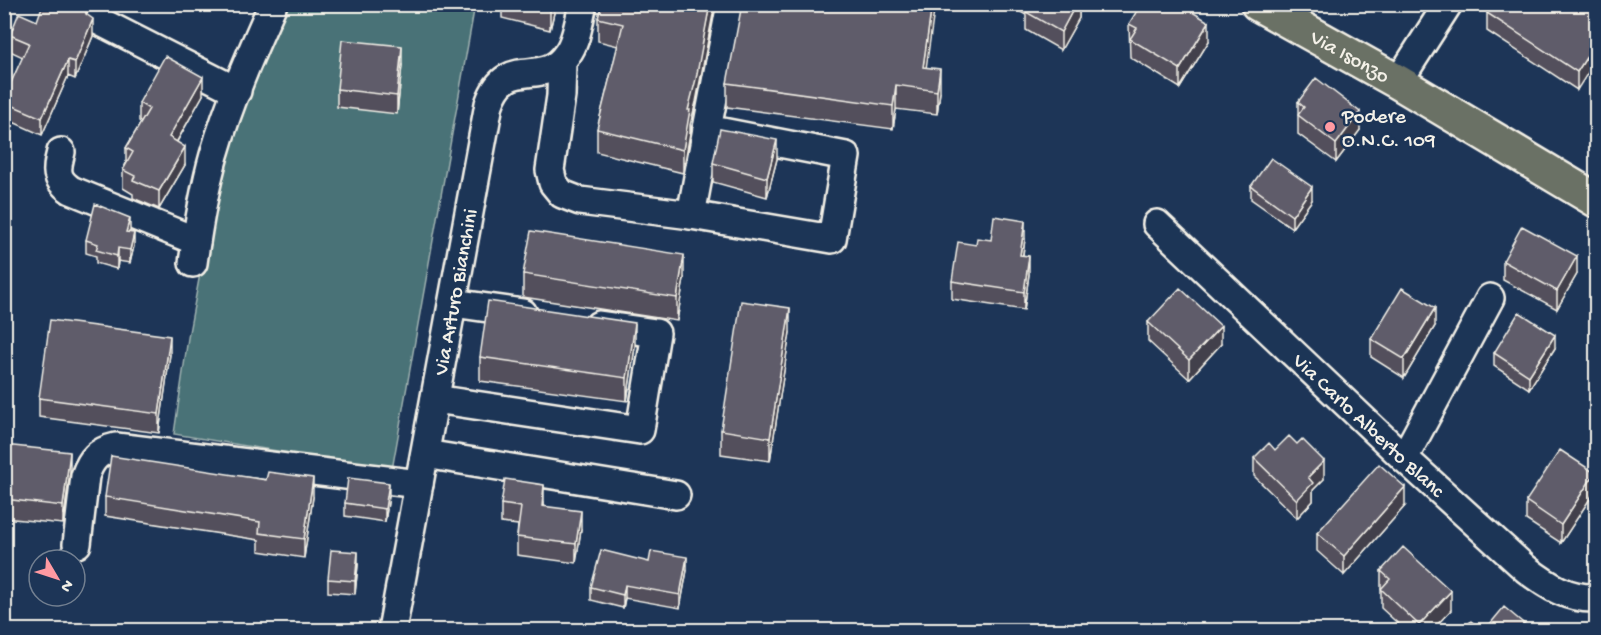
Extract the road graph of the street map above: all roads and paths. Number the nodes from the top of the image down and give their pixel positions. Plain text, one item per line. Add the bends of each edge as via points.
1 (273, 4) edge
2 (583, 4) edge
3 (731, 4) edge
4 (1258, 4) edge
5 (1448, 4) edge
6 (99, 21) dead end
7 (562, 61) junction
8 (1398, 82) junction
9 (237, 91) junction
10 (707, 129) junction
11 (61, 152) dead end
12 (1596, 200) edge
13 (691, 215) junction
14 (1157, 224) dead end
15 (1490, 298) dead end
16 (453, 303) junction
17 (435, 399) junction
18 (425, 454) junction
19 (1404, 458) junction
20 (419, 484) junction
21 (676, 495) dead end
22 (77, 544) dead end
23 (1596, 598) edge
24 (392, 630) edge

1 - 9 street
2 - 7 street via 572,47
3 - 10 street
4 - 8 main road, Via Isonzo
5 - 8 street
6 - 9 street
7 - 13 street via 550,170 557,189 580,201
7 - 16 street, Via Arturo Bianchini via 548,71 512,75 500,83 492,97
8 - 12 main road, Via Isonzo
9 - 11 street via 214,156 195,252 64,185 57,172
10 - 13 street
10 - 13 street via 846,156 832,239
14 - 19 street, Via Carlo Alberto Blanc
15 - 19 street
16 - 17 street, Via Arturo Bianchini
16 - 17 street via 656,333 640,430
17 - 18 street, Via Arturo Bianchini
18 - 20 street, Via Arturo Bianchini
18 - 21 street
19 - 23 street, Via Carlo Alberto Blanc via 1544,583 1570,595
20 - 22 street via 116,447 100,452 88,468
20 - 24 street, Via Arturo Bianchini

